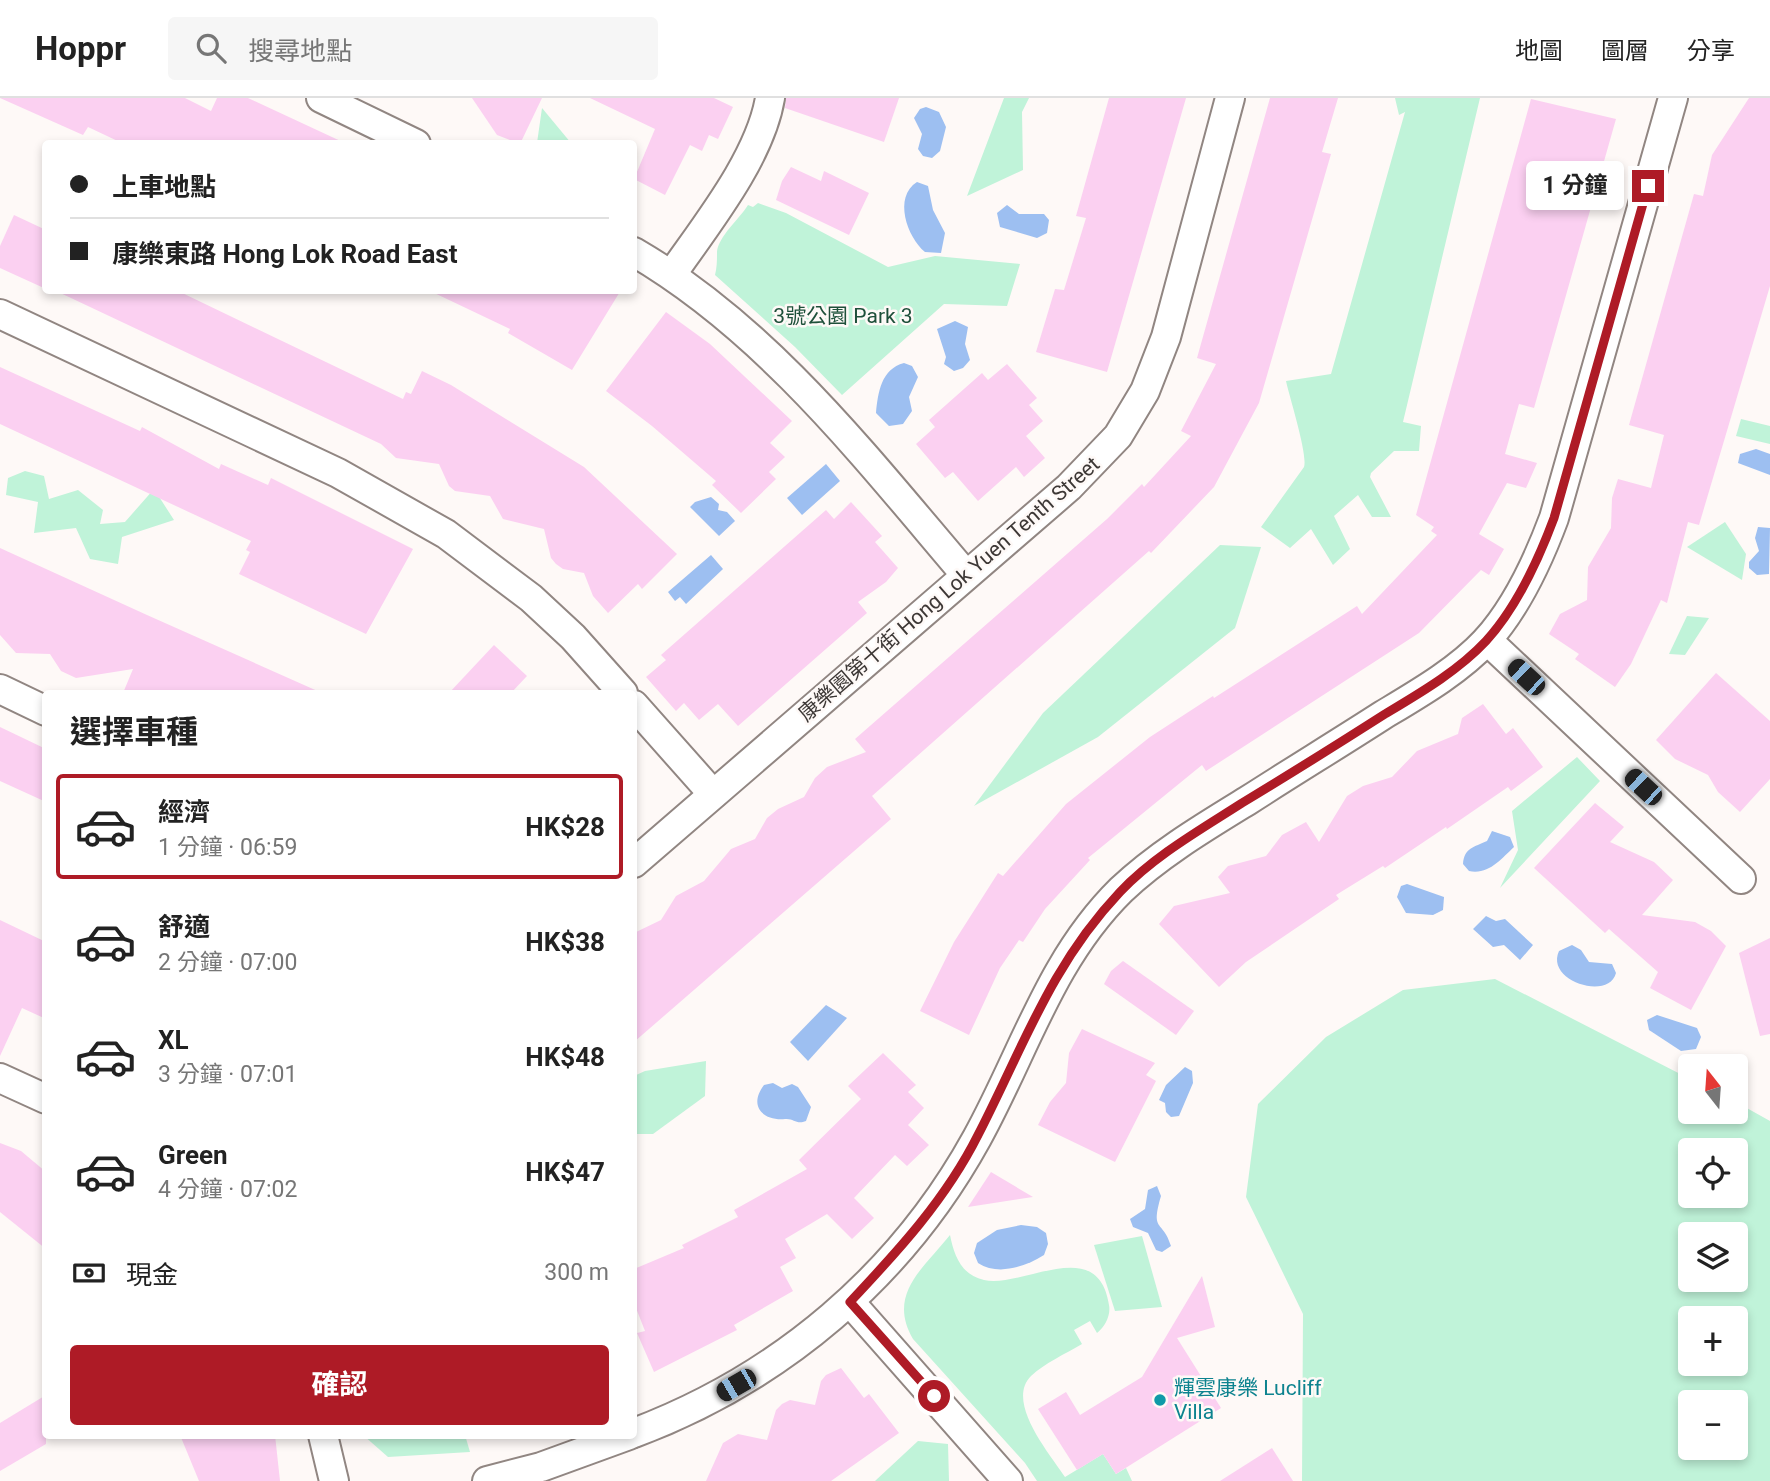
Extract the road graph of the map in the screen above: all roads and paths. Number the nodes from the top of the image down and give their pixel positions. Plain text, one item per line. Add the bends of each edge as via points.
1 (321, 98) edge
2 (770, 98) edge
3 (1230, 98) edge
4 (1673, 98) edge
5 (408, 140) edge
6 (637, 254) edge
7 (672, 274) junction
8 (0, 314) edge
9 (966, 575) junction
10 (1487, 640) junction
11 (0, 689) edge
12 (620, 690) edge
13 (637, 708) edge
14 (42, 709) edge
15 (713, 794) junction
16 (637, 860) edge
17 (1741, 879) dead end
18 (0, 1078) edge
19 (42, 1098) edge
20 (850, 1302) junction
21 (637, 1431) edge
22 (324, 1439) edge
23 (617, 1439) edge
24 (334, 1481) edge
25 (487, 1481) edge
26 (1008, 1481) edge

1 - 5 street
2 - 7 street via 753,146 728,191
3 - 9 street, 康樂園第十街 Hong Lok Yuen Tenth Street via 1166,337 1145,391 1095,463
4 - 10 street via 1554,518 1539,558
6 - 7 street
7 - 9 street via 714,307 831,419
8 - 12 street via 338,473 446,534 531,598
9 - 15 street, 康樂園第十街 Hong Lok Yuen Tenth Street
10 - 17 street
10 - 20 street via 1415,696 1184,841 1121,891 1061,965 978,1137 951,1180 923,1222
11 - 14 street
13 - 15 street
15 - 16 street, 康樂園第十街 Hong Lok Yuen Tenth Street
18 - 19 street
20 - 21 street via 774,1363 716,1396
20 - 26 street
22 - 24 street
23 - 25 street

